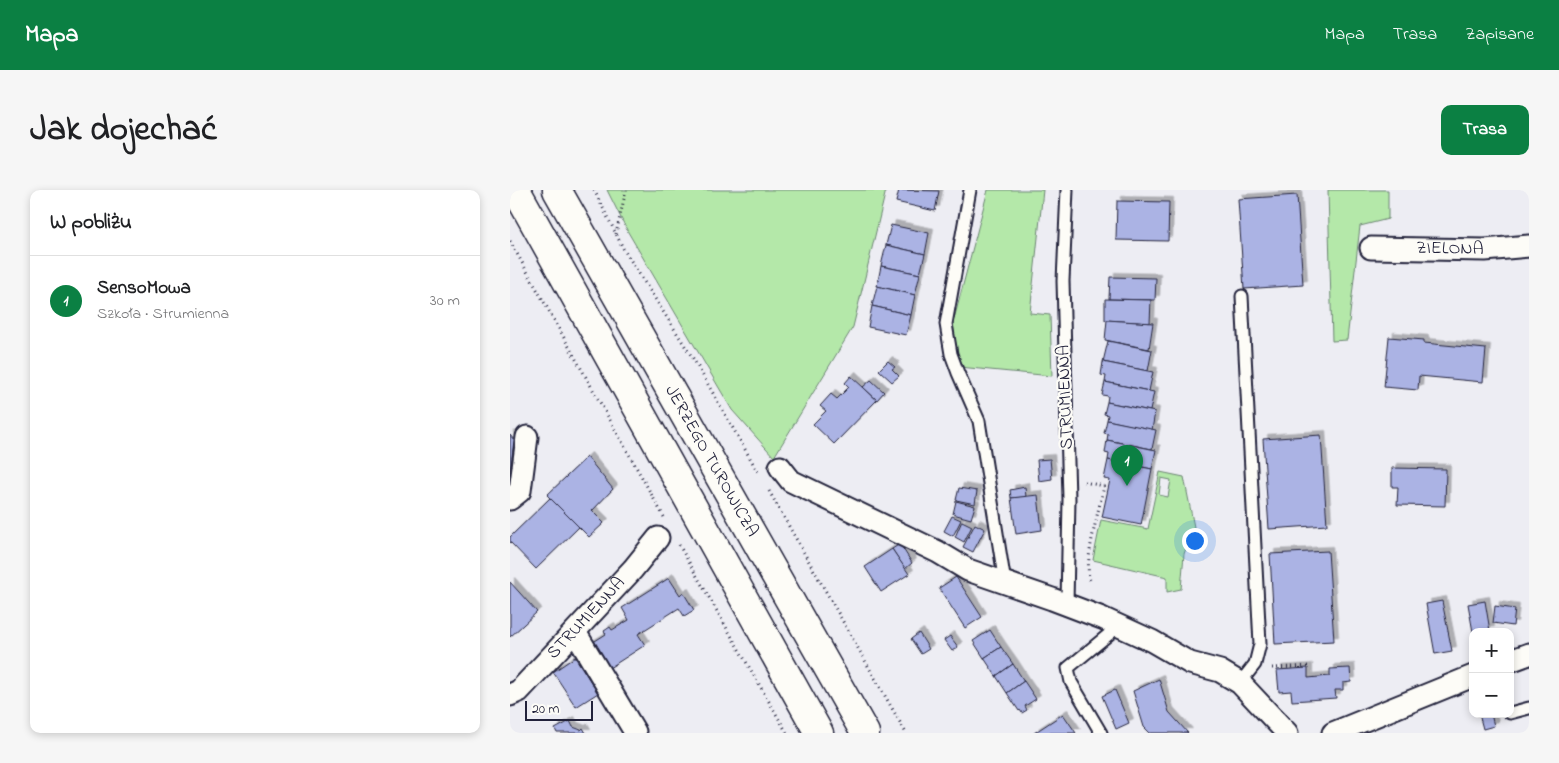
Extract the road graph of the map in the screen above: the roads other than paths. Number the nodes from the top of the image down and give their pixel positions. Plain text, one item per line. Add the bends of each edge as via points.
1 (516, 190) edge
2 (557, 190) edge
3 (970, 190) edge
4 (1067, 190) edge
5 (1529, 246) edge
6 (1371, 248) dead end
7 (1242, 296) dead end
8 (527, 437) dead end
9 (780, 467) dead end
10 (510, 499) edge
11 (662, 529) road end
12 (1005, 583) junction
13 (1067, 604) junction
14 (1119, 626) junction
15 (575, 632) junction
16 (1529, 654) edge
17 (1514, 660) edge
18 (1469, 678) edge
19 (1240, 683) junction
20 (510, 695) edge
21 (1529, 708) edge
22 (1514, 712) edge
23 (635, 732) edge
24 (819, 733) edge
25 (865, 733) edge
26 (1101, 733) edge
27 (1287, 733) edge
28 (1333, 733) edge

1 - 24 main road, JERZEGO TUROWICZA
2 - 25 main road, JERZEGO TUROWICZA
3 - 12 lane via 946,324 951,354 979,421
4 - 13 lane, STRUMIENNA via 1063,281 1069,499
5 - 6 street, ZIELONA via 1485,250
7 - 19 lane via 1260,644 1255,664
8 - 10 street via 520,491
9 - 12 street via 791,481 938,552 968,570
11 - 15 street, STRUMIENNA via 633,569
12 - 13 street
13 - 14 street
14 - 19 street
14 - 26 lane via 1068,668 1071,682
15 - 20 street, STRUMIENNA via 519,691
15 - 23 street
16 - 17 street
18 - 28 street
19 - 27 street
21 - 22 lane

